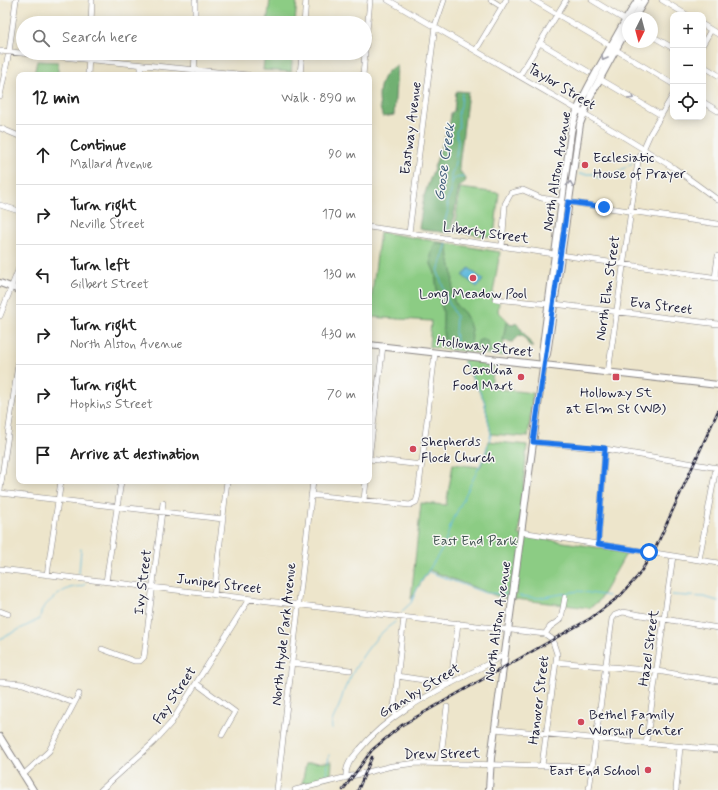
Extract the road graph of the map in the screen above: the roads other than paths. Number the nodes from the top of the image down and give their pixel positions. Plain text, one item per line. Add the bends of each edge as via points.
1 (16, 0) edge
2 (92, 0) edge
3 (195, 0) edge
4 (306, 0) edge
5 (370, 0) edge
6 (388, 0) edge
7 (444, 0) edge
8 (491, 0) edge
9 (506, 0) edge
10 (533, 0) edge
11 (566, 0) edge
12 (592, 0) edge
13 (638, 0) edge
14 (645, 0) edge
15 (662, 0) edge
16 (502, 7) junction
17 (630, 12) edge
18 (638, 12) edge
19 (682, 12) edge
20 (557, 15) junction
21 (91, 16) edge
22 (195, 16) edge
23 (305, 16) edge
24 (368, 16) edge
25 (622, 18) edge
26 (434, 26) junction
27 (706, 26) edge
28 (622, 27) edge
29 (711, 30) junction
30 (718, 34) edge
31 (622, 36) edge
32 (658, 39) edge
33 (706, 39) edge
34 (540, 43) junction
35 (670, 46) edge
36 (613, 48) junction
37 (476, 50) junction
38 (0, 51) edge
39 (9, 52) junction
40 (16, 53) edge
41 (89, 60) joint
42 (195, 60) edge
43 (301, 60) edge
44 (364, 60) edge
45 (141, 65) junction
46 (706, 68) edge
47 (88, 72) edge
48 (141, 72) edge
49 (187, 72) edge
50 (194, 72) edge
51 (300, 72) edge
52 (363, 72) edge
53 (589, 72) dead end
54 (520, 75) junction
55 (718, 75) edge
56 (600, 79) junction
57 (670, 82) edge
58 (0, 96) edge
59 (670, 100) edge
60 (706, 104) edge
61 (580, 111) junction
62 (718, 111) edge
63 (661, 116) junction
64 (0, 128) edge
65 (16, 135) edge
66 (643, 149) junction
67 (718, 200) edge
68 (564, 202) junction
69 (0, 205) edge
70 (16, 210) edge
71 (630, 211) junction
72 (718, 224) edge
73 (372, 227) edge
74 (409, 233) junction
75 (502, 247) junction
76 (558, 254) junction
77 (718, 256) edge
78 (622, 265) junction
79 (16, 276) edge
80 (716, 278) edge
81 (0, 283) edge
82 (12, 287) junction
83 (16, 289) edge
84 (495, 299) dead end
85 (551, 304) junction
86 (616, 312) junction
87 (0, 316) edge
88 (718, 324) edge
89 (372, 345) edge
90 (383, 346) junction
91 (435, 352) junction
92 (543, 363) junction
93 (608, 373) junction
94 (16, 379) edge
95 (717, 384) edge
96 (372, 434) edge
97 (533, 442) junction
98 (605, 448) junction
99 (372, 458) edge
100 (422, 464) junction
101 (717, 468) edge
102 (60, 484) edge
103 (121, 484) edge
104 (227, 484) edge
105 (313, 484) edge
106 (366, 484) edge
107 (0, 491) edge
108 (311, 495) junction
109 (58, 499) junction
110 (364, 500) junction
111 (163, 503) dead end
112 (117, 506) junction
113 (162, 512) junction
114 (223, 519) junction
115 (521, 532) junction
116 (598, 544) junction
117 (673, 556) junction
118 (699, 560) junction
119 (718, 563) edge
120 (0, 569) edge
121 (47, 575) junction
122 (106, 582) junction
123 (154, 588) junction
124 (214, 595) junction
125 (565, 597) dead end
126 (249, 599) junction
127 (298, 605) junction
128 (0, 611) edge
129 (8, 614) dead end
130 (404, 617) junction
131 (663, 619) junction
132 (458, 623) junction
133 (508, 628) junction
134 (718, 628) edge
135 (545, 634) junction
136 (552, 639) joint
137 (102, 649) dead end
138 (505, 654) junction
139 (556, 662) junction
140 (292, 663) junction
141 (606, 667) junction
142 (350, 670) dead end
143 (657, 671) junction
144 (397, 676) junction
145 (718, 681) edge
146 (0, 682) edge
147 (197, 684) junction
148 (450, 684) junction
149 (79, 694) dead end
150 (74, 703) junction
151 (447, 707) dead end
152 (395, 716) junction
153 (495, 729) junction
154 (546, 733) junction
155 (222, 735) dead end
156 (0, 737) edge
157 (596, 739) junction
158 (646, 744) junction
159 (680, 747) junction
160 (718, 750) edge
161 (440, 763) junction
162 (490, 764) junction
163 (542, 765) junction
164 (592, 767) junction
165 (23, 775) junction
166 (346, 778) junction
167 (33, 790) edge
168 (101, 790) edge
169 (277, 790) edge
170 (295, 790) edge
171 (489, 790) edge
172 (589, 790) edge
173 (676, 790) edge

1 - 39 street
2 - 21 street
3 - 22 street
4 - 23 street
5 - 24 street
6 - 26 street, Taylor Street
7 - 26 street, Eastway Avenue
8 - 16 street
9 - 16 street
10 - 20 street
11 - 20 street
12 - 25 street
13 - 17 main road, North Alston Avenue
14 - 18 main road
15 - 19 street
16 - 37 street
20 - 34 street
20 - 36 street
26 - 37 street, Taylor Street
26 - 74 street, Eastway Avenue
27 - 29 street
28 - 36 main road, North Alston Avenue
29 - 30 street
29 - 33 street
31 - 36 main road, North Alston Avenue
32 - 35 street
34 - 53 street
34 - 54 street
36 - 56 main road, North Alston Avenue
36 - 57 street
36 -> 61 main road, North Alston Avenue
37 - 54 street, Taylor Street
38 - 39 street
39 - 40 street
39 - 58 street
41 - 45 street
41 - 47 street
42 - 50 street
43 - 51 street
44 - 52 street
45 - 48 street
45 - 49 street
46 - 55 street
54 - 61 street, Taylor Street
56 - 61 main road, North Alston Avenue
56 -> 63 street
59 - 63 street, North Elm Street
60 - 62 street
61 - 66 street, Taylor Street
61 - 68 main road, North Alston Avenue via 570,138
63 - 66 street, North Elm Street
64 - 65 street
66 - 67 street, Taylor Street
66 - 71 street, North Elm Street via 635,174
68 - 71 street
68 - 75 street via 541,198 523,190 511,194 505,204
68 - 76 main road, North Alston Avenue
69 - 70 street
71 - 72 street
71 - 78 street, North Elm Street
73 - 74 street, Liberty Street
74 - 75 street, Liberty Street
75 - 76 street, Liberty Street
76 - 78 street, Liberty Street
76 - 85 main road, North Alston Avenue
77 - 80 street
78 - 80 street, Liberty Street
78 - 86 street, North Elm Street
79 - 82 street
81 - 82 main road
82 - 83 main road
82 - 87 street
84 - 85 street, Eva Street
85 - 86 street, Eva Street
85 - 92 main road, North Alston Avenue via 542,353
86 - 88 street, Eva Street
86 - 93 street, North Elm Street
89 - 90 main road, Holloway Street
90 - 91 main road, Holloway Street
90 - 96 street
91 - 92 main road, Holloway Street
91 - 100 street
92 - 93 main road, Holloway Street
92 - 97 main road, North Alston Avenue
93 - 95 main road, Holloway Street
94 - 107 street
97 - 98 street
97 - 115 main road, North Alston Avenue
98 - 101 street
98 - 116 street
99 - 100 street
100 - 110 street via 416,502 410,505
101 - 118 street
102 - 109 street
103 - 112 street
104 - 114 street
105 - 108 street, North Hyde Park Avenue
106 - 110 street
107 - 109 street
108 - 110 street
108 - 127 street, North Hyde Park Avenue
109 - 112 street
109 - 121 street
111 - 113 street, Ivy Street
112 - 113 street
112 - 122 street
113 - 114 street
113 - 123 street, Ivy Street
114 - 124 street
115 - 116 street
115 - 133 main road, North Alston Avenue
116 - 117 street
117 - 118 street
117 - 131 street, Hazel Street
118 - 119 street
120 - 121 street, Juniper Street
121 - 122 street, Juniper Street
122 - 123 street, Juniper Street
123 - 124 street, Juniper Street
123 - 137 street, Ivy Street via 145,654 140,661
124 - 126 street, Juniper Street
125 - 135 street via 561,619
126 - 127 street, Juniper Street
126 - 147 street, Fay Street
127 - 130 street, Juniper Street
127 - 140 street, North Hyde Park Avenue
128 - 129 street
130 - 132 street, Juniper Street
130 - 144 street
131 - 134 street
131 - 141 street via 617,613 612,620
131 - 143 street, Hazel Street
132 - 133 street, Juniper Street
132 - 148 street
133 - 135 street, Juniper Street
133 - 138 main road, North Alston Avenue
135 - 136 street, Juniper Street
136 - 139 street, Hanover Street via 557,651
138 - 148 street, Granby Street
138 - 153 main road, North Alston Avenue
139 - 141 street
139 - 154 street, Hanover Street
140 - 142 street
140 - 169 street, North Hyde Park Avenue
141 - 143 street
141 - 157 street
143 - 145 street
143 - 158 street, Hazel Street
144 - 148 street
144 - 152 street
146 - 150 street via 22,684
147 - 155 street via 235,712
147 - 168 street, Fay Street via 161,735
148 - 152 street, Granby Street
149 - 150 street
150 - 165 street via 49,751
151 - 161 street
152 - 166 street, Granby Street via 351,759 347,765
153 - 154 street
153 - 162 main road, North Alston Avenue
154 - 157 street
154 - 163 street, Hanover Street
156 - 165 main road
157 - 158 street
157 - 164 street
158 - 159 street
159 - 160 street
159 - 173 street
161 - 162 street, Drew Street
161 - 166 street, Drew Street via 404,764
162 - 163 street, Drew Street
162 - 171 main road, North Alston Avenue
163 - 164 street, Drew Street
164 - 172 street
165 - 167 main road
166 - 170 street, Drew Street

